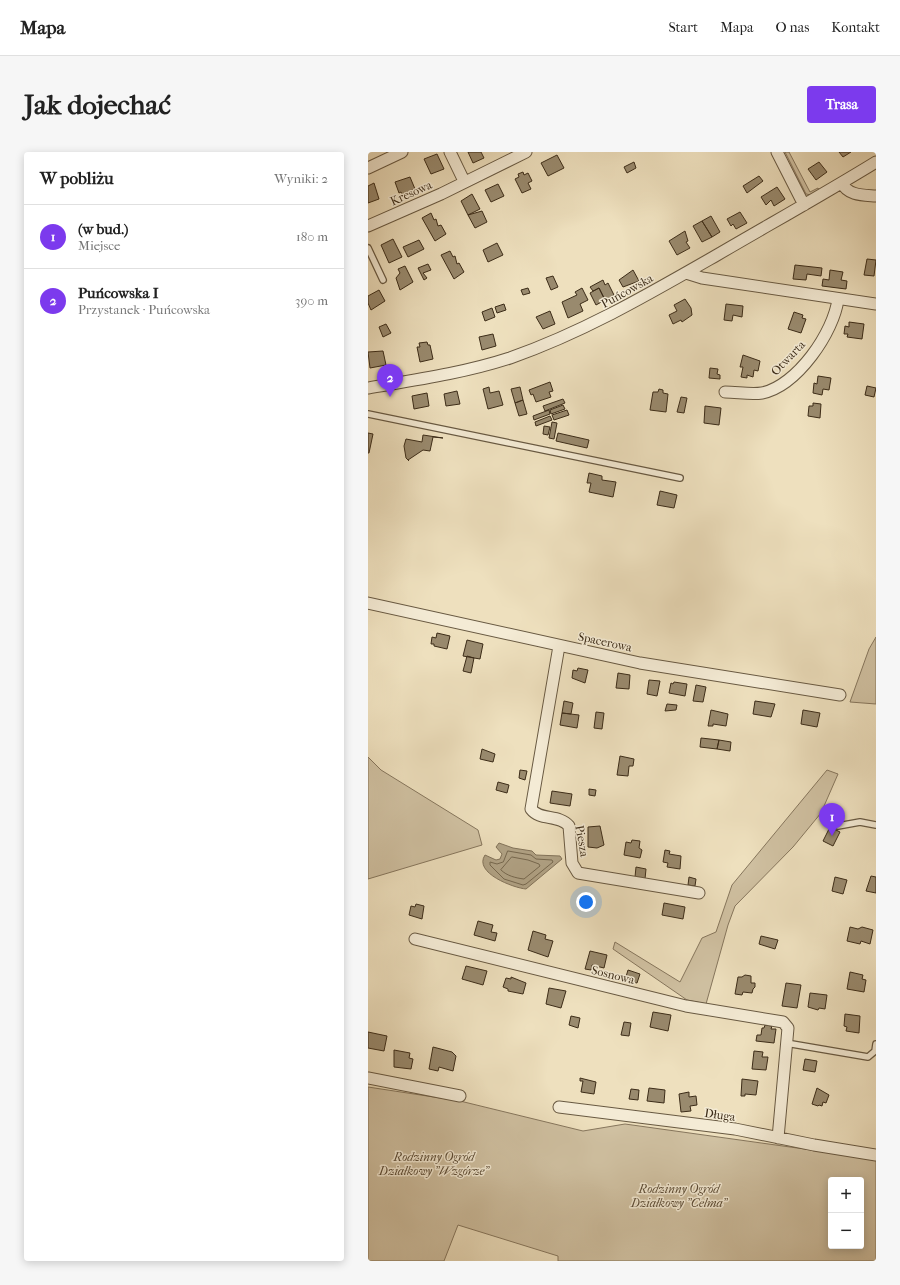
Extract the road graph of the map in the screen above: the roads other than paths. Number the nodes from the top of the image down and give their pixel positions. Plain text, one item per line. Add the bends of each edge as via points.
1 (402, 152) edge
2 (450, 152) edge
3 (526, 152) edge
4 (777, 152) edge
5 (876, 162) edge
6 (368, 168) edge
7 (464, 182) junction
8 (842, 183) junction
9 (876, 196) edge
10 (804, 205) junction
11 (368, 226) edge
12 (368, 248) edge
13 (686, 273) junction
14 (383, 280) dead end
15 (838, 298) junction
16 (876, 304) edge
17 (368, 388) edge
18 (725, 392) dead end
19 (368, 414) edge
20 (680, 478) dead end
21 (368, 603) edge
22 (559, 646) junction
23 (840, 695) dead end
24 (876, 825) edge
25 (838, 826) dead end
26 (699, 894) dead end
27 (415, 939) dead end
28 (786, 1043) junction
29 (876, 1044) edge
30 (368, 1078) edge
31 (460, 1096) dead end
32 (559, 1107) dead end
33 (778, 1138) junction
34 (876, 1155) edge

1 - 6 street
2 - 7 street
3 - 7 street, Kresowa
4 - 10 street
5 - 8 street, Puńcowska
7 - 11 street, Kresowa
8 - 9 street via 855,194
8 - 10 street, Puńcowska
10 - 13 street, Puńcowska
12 - 14 lane
13 - 15 street via 702,278
13 - 17 street, Puńcowska via 575,333 534,349 483,365
15 - 16 street
15 - 18 street, Otwarta via 822,341 803,365 780,387 762,393
19 - 20 lane
21 - 22 street, Spacerowa
22 - 23 street, Spacerowa via 640,663
22 - 26 street, Piesza via 531,808 536,814 560,819 569,826 572,863 578,873
24 - 25 lane via 860,822
27 - 28 street, Sosnowa via 686,1006 783,1022 788,1028
28 - 29 lane via 868,1057 875,1051
28 - 33 street, Sosnowa
30 - 31 street
32 - 33 street, Długa
33 - 34 street, Długa

